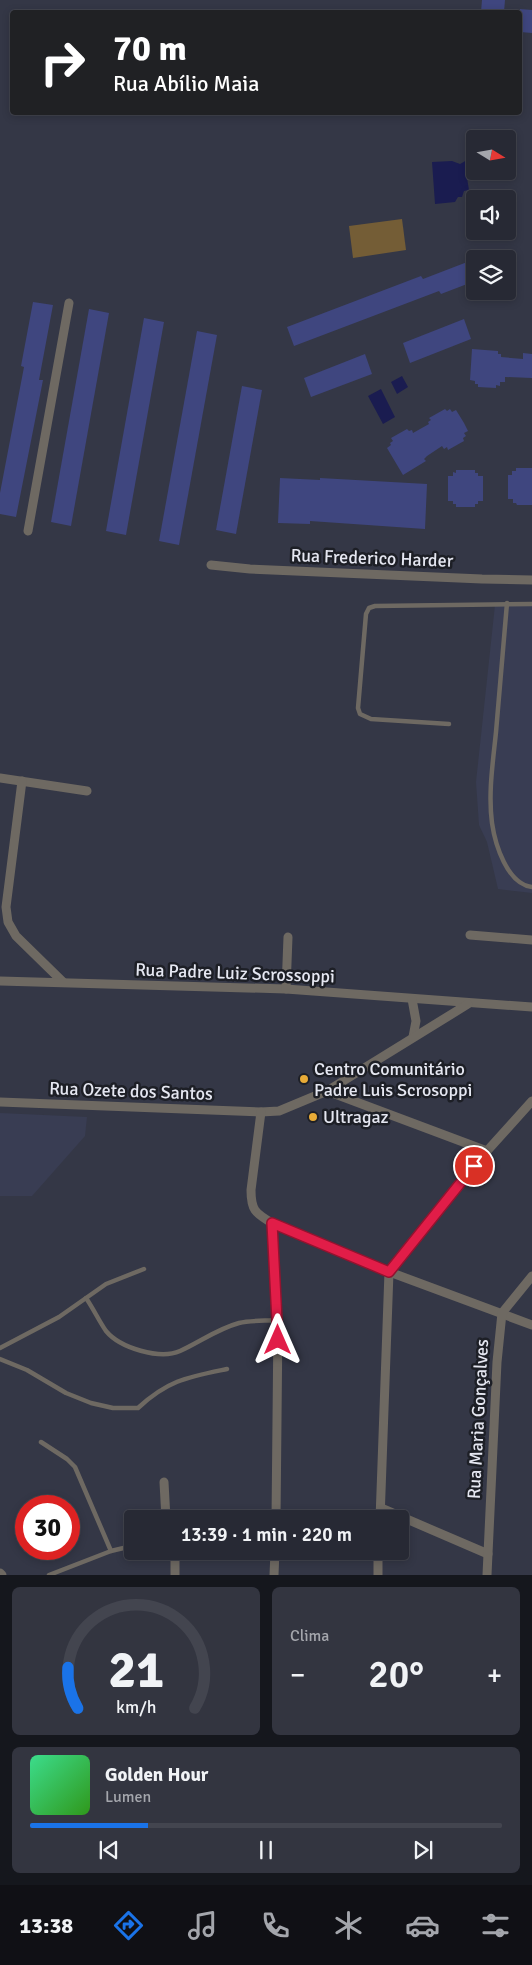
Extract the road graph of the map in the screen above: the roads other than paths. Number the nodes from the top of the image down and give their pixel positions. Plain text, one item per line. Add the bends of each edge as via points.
1 (69, 303) dead end
2 (28, 531) dead end
3 (211, 565) dead end
4 (532, 580) edge
5 (507, 604) junction
6 (532, 604) edge
7 (449, 724) dead end
8 (0, 778) edge
9 (22, 781) junction
10 (87, 791) dead end
11 (532, 887) edge
12 (470, 935) dead end
13 (288, 937) dead end
14 (532, 940) edge
15 (0, 982) edge
16 (63, 982) junction
17 (286, 989) junction
18 (412, 999) junction
19 (469, 1004) junction
20 (532, 1007) edge
21 (413, 1037) junction
22 (327, 1091) junction
23 (532, 1101) edge
24 (0, 1102) edge
25 (262, 1112) junction
26 (487, 1151) junction
27 (272, 1223) junction
28 (144, 1269) dead end
29 (389, 1272) junction
30 (532, 1276) edge
31 (86, 1298) junction
32 (502, 1313) junction
33 (278, 1320) junction
34 (532, 1325) edge
35 (0, 1348) edge
36 (0, 1359) edge
37 (227, 1369) dead end
38 (41, 1442) dead end
39 (164, 1482) dead end
40 (381, 1508) joint
41 (166, 1510) edge
42 (276, 1510) edge
43 (124, 1548) edge
44 (111, 1551) junction
45 (488, 1554) junction
46 (176, 1560) edge
47 (275, 1560) edge
48 (378, 1560) edge
49 (49, 1575) edge
50 (175, 1575) edge
51 (274, 1575) edge
52 (378, 1575) edge
53 (487, 1575) edge

1 - 2 street
3 - 4 street, Rua Frederico Harder via 260,570
5 - 6 lane
5 - 7 lane via 375,606 366,614 360,714 371,718
5 - 11 lane via 490,789 492,824 501,859 514,876
8 - 9 street
9 - 10 street
9 - 16 street via 6,907 8,922 16,936
12 - 14 street
13 - 17 street
15 - 16 street, Rua Padre Luiz Scrossoppi
16 - 17 street, Rua Padre Luiz Scrossoppi
17 - 18 street, Rua Padre Luiz Scrossoppi
18 - 19 street, Rua Padre Luiz Scrossoppi
18 - 21 street via 416,1021
19 - 20 street, Rua Padre Luiz Scrossoppi
19 - 21 street, Rua Ozete dos Santos
21 - 22 street, Rua Ozete dos Santos
22 - 25 street, Rua Ozete dos Santos via 279,1110
22 - 26 street
23 - 26 street
24 - 25 street, Rua Ozete dos Santos
25 - 27 street via 251,1202 257,1214
26 - 29 street
27 - 29 street
27 - 33 street
28 - 31 lane via 106,1284
29 - 32 street
29 - 40 street
30 - 32 street
31 - 33 lane via 107,1332 141,1351 163,1355 179,1352 214,1332 240,1323
31 - 35 lane via 59,1317
32 - 34 street
32 - 45 street, Rua Maria Gonçalves
33 - 42 street
36 - 37 lane via 27,1370 66,1393 113,1408 138,1408 154,1393 173,1383
38 - 44 lane via 75,1467
39 - 41 street
40 - 45 street
43 - 44 lane
44 - 49 lane
45 - 53 street, Rua Maria Gonçalves
46 - 50 street
47 - 51 street
48 - 52 street

